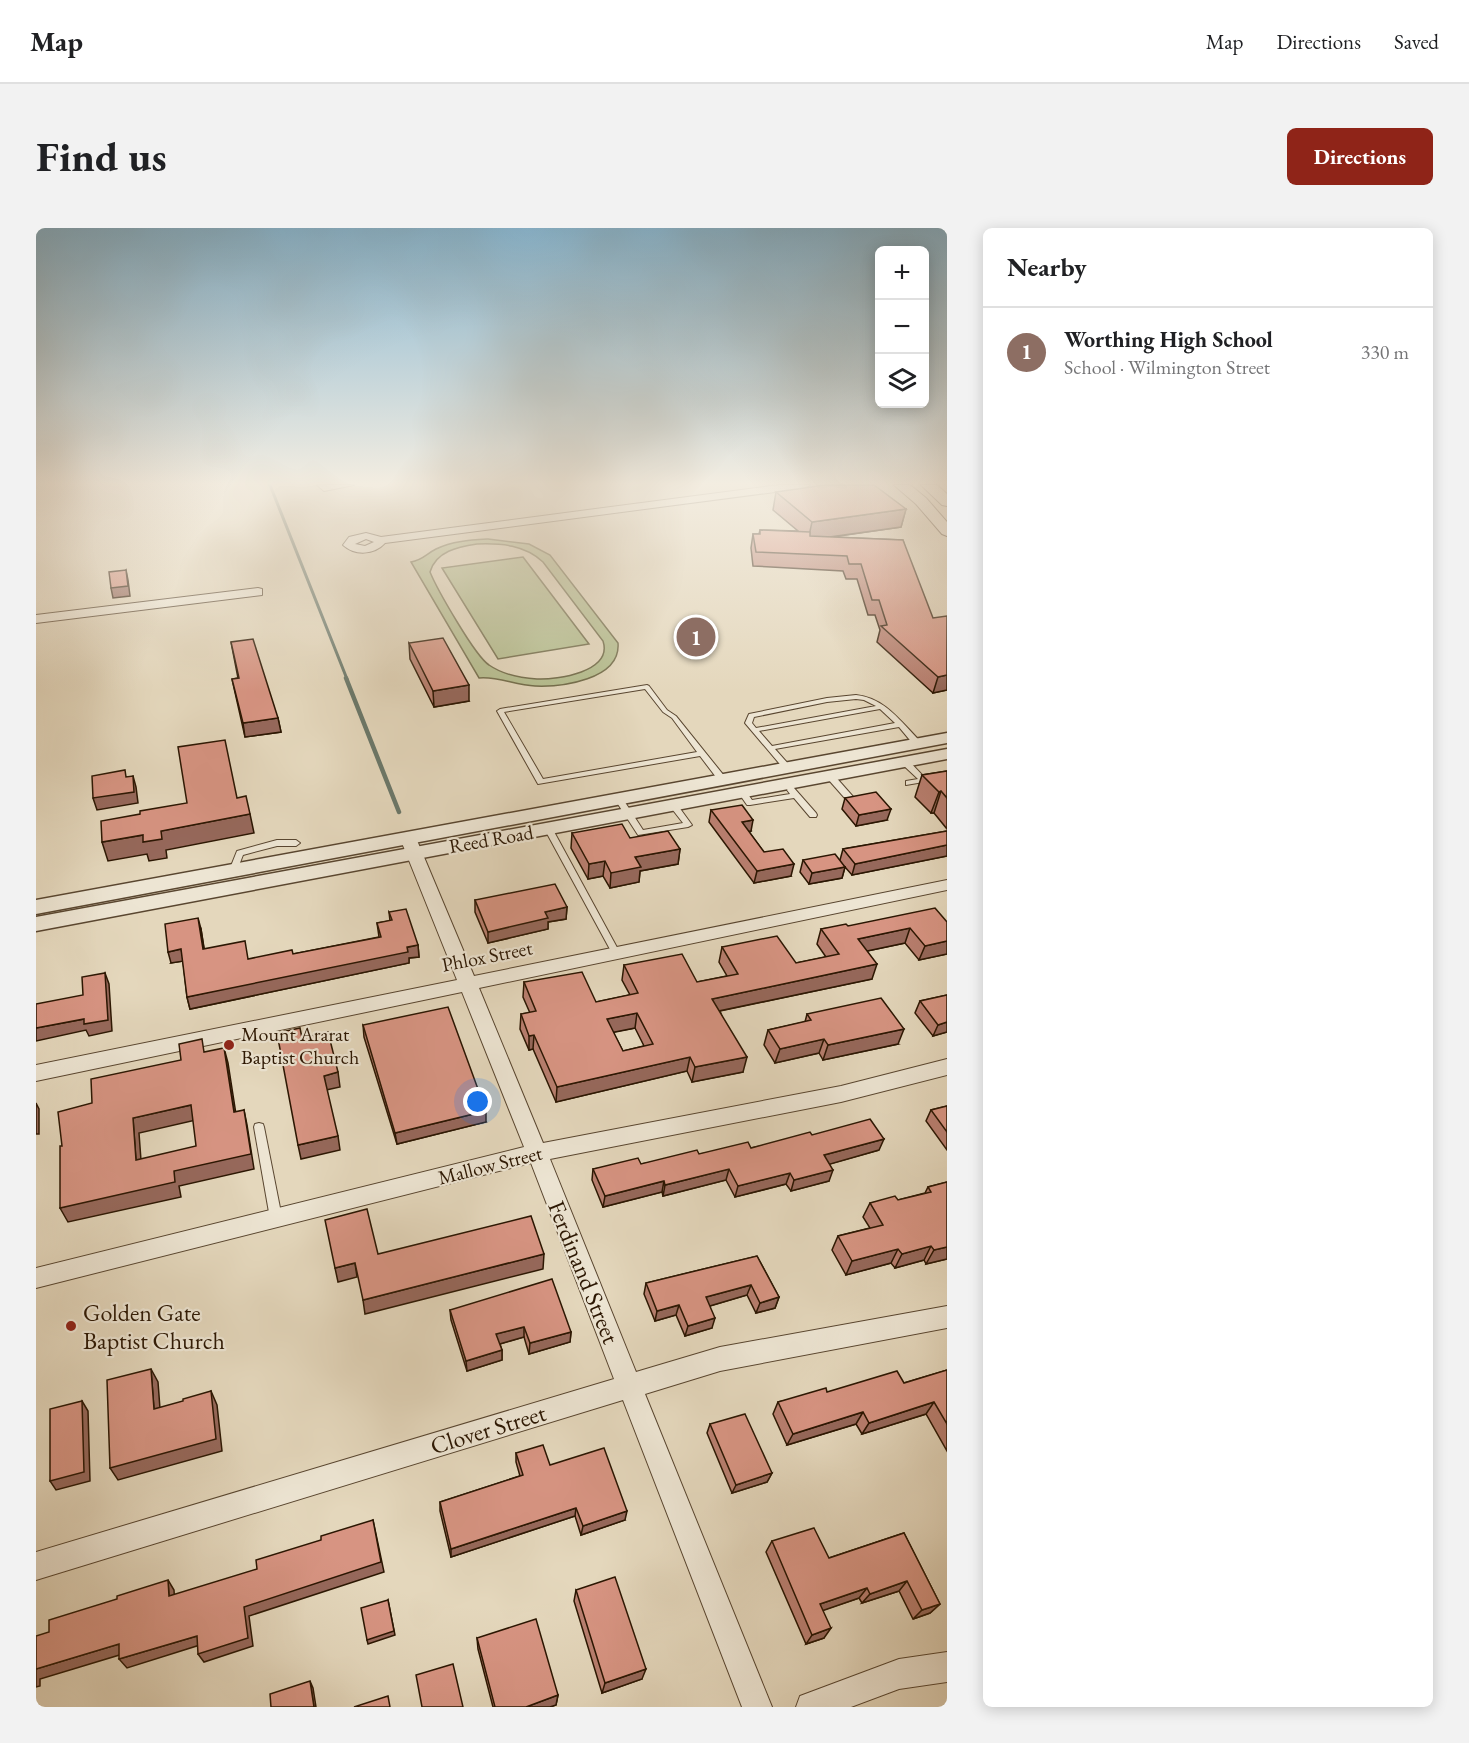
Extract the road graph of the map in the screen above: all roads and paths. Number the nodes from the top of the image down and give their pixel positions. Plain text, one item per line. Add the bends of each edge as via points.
1 (258, 592) dead end
2 (36, 619) edge
3 (881, 707) junction
4 (898, 725) junction
5 (754, 730) junction
6 (947, 738) edge
7 (770, 748) junction
8 (931, 751) edge
9 (702, 753) junction
10 (904, 762) junction
11 (830, 776) junction
12 (947, 776) edge
13 (722, 778) junction
14 (923, 780) junction
15 (789, 782) junction
16 (909, 783) dead end
17 (853, 802) edge
18 (623, 806) junction
19 (813, 816) dead end
20 (548, 828) junction
21 (296, 843) dead end
22 (411, 845) junction
23 (235, 878) junction
24 (947, 885) edge
25 (36, 907) edge
26 (36, 924) edge
27 (616, 953) junction
28 (466, 982) junction
29 (947, 1067) edge
30 (36, 1073) edge
31 (259, 1127) dead end
32 (537, 1153) junction
33 (276, 1218) junction
34 (36, 1278) edge
35 (947, 1317) edge
36 (630, 1386) junction
37 (36, 1566) edge
38 (947, 1667) edge
39 (757, 1707) edge
40 (811, 1707) edge

1 - 2 street
3 - 4 lane
3 - 5 lane
3 - 5 lane via 865,698 848,697 751,715 748,723
4 - 7 lane
4 - 8 lane
5 - 7 lane
6 - 8 street, Reed Road
7 - 15 lane
8 - 10 street, Reed Road
8 - 15 street, Reed Road
9 - 9 lane via 541,782 500,711 647,687
9 - 13 lane
10 - 11 street, Reed Road
10 - 14 lane
11 - 15 street, Reed Road
11 - 17 lane
12 - 14 lane
13 - 15 street, Reed Road
13 - 18 street, Reed Road
14 - 16 lane
15 - 18 street, Reed Road via 673,805
15 - 19 lane
18 - 20 street, Reed Road
18 - 22 street, Reed Road
20 - 22 street, Reed Road
20 - 27 lane
21 - 23 lane via 277,843 240,853
22 - 23 street, Reed Road
22 - 28 street, Ferdinand Street
23 - 25 street, Reed Road
23 - 26 street, Reed Road
24 - 27 street, Phlox Street
27 - 28 street, Phlox Street
28 - 30 street, Phlox Street
28 - 32 street, Ferdinand Street
29 - 32 street, Mallow Street via 842,1094
31 - 33 lane
32 - 33 street, Mallow Street
32 - 36 street, Ferdinand Street
33 - 34 street, Mallow Street
35 - 36 street, Clover Street via 720,1359
36 - 37 street, Clover Street
36 - 39 street, Ferdinand Street
38 - 40 street via 899,1674

